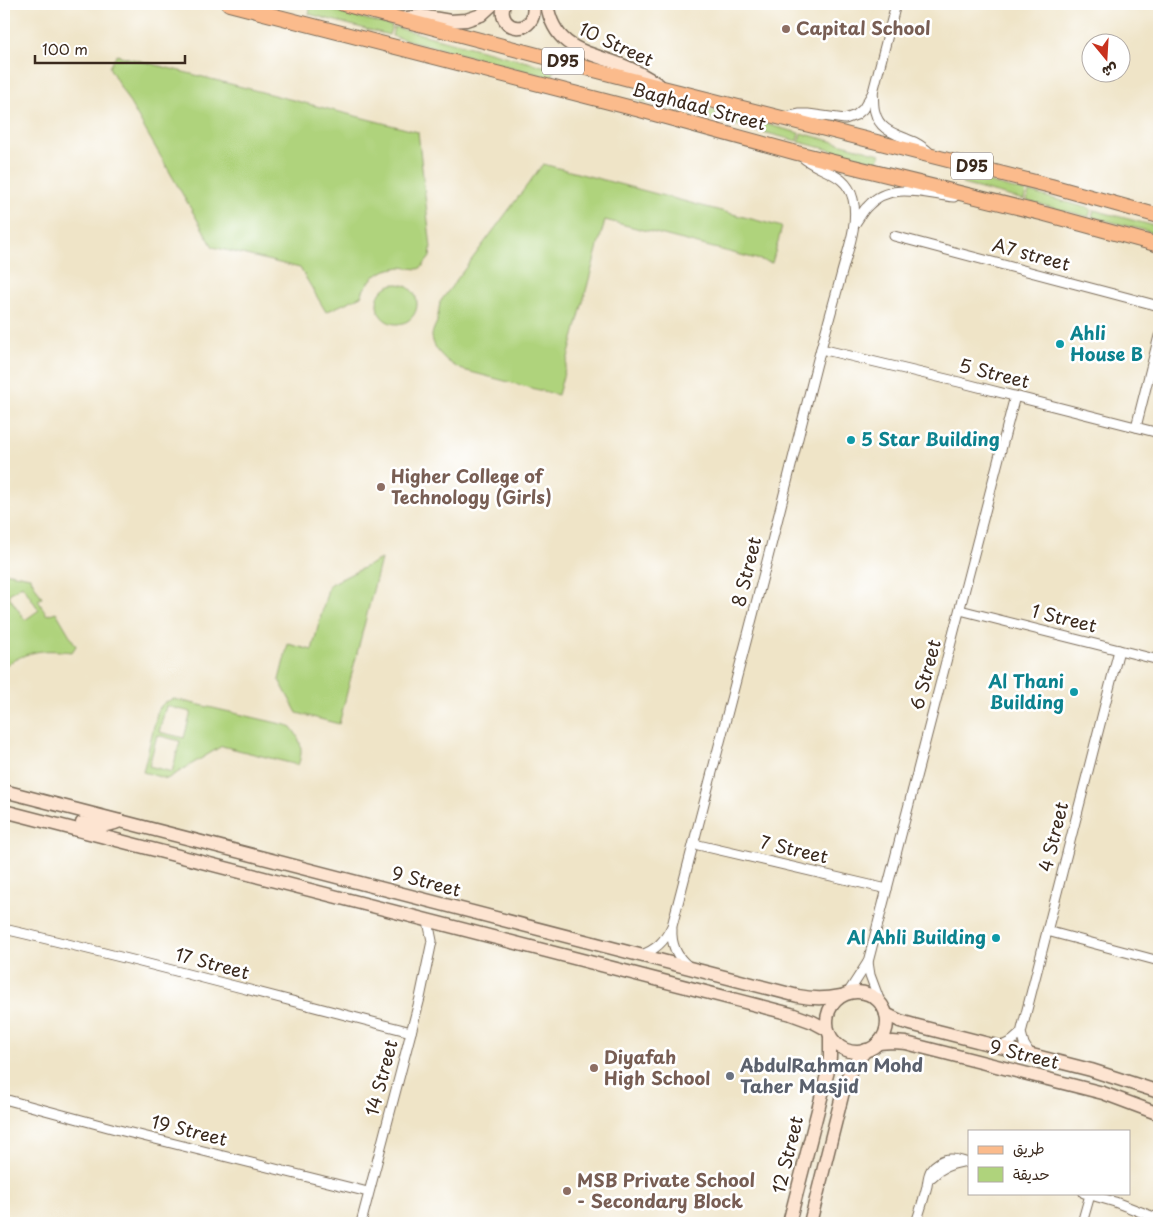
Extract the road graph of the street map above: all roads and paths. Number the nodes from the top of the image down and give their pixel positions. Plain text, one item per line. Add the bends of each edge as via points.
1 (229, 4) edge
2 (343, 4) edge
3 (493, 4) edge
4 (504, 4) edge
5 (533, 4) edge
6 (547, 4) edge
7 (896, 4) edge
8 (400, 19) junction
9 (663, 88) junction
10 (873, 92) junction
11 (784, 118) junction
12 (797, 153) junction
13 (935, 157) junction
14 (998, 203) junction
15 (1159, 216) edge
16 (854, 225) junction
17 (894, 236) dead end
18 (1159, 245) edge
19 (1159, 306) edge
20 (1159, 336) edge
21 (821, 349) junction
22 (1015, 396) junction
23 (1136, 427) junction
24 (1159, 433) edge
25 (960, 610) junction
26 (1119, 650) junction
27 (1159, 660) edge
28 (4, 791) edge
29 (4, 810) edge
30 (45, 821) junction
31 (120, 821) junction
32 (694, 844) junction
33 (887, 889) junction
34 (428, 920) junction
35 (447, 926) junction
36 (672, 926) junction
37 (4, 929) edge
38 (1047, 931) junction
39 (432, 941) junction
40 (639, 956) junction
41 (1159, 961) edge
42 (868, 962) junction
43 (690, 968) junction
44 (844, 994) junction
45 (880, 1002) junction
46 (886, 1014) junction
47 (411, 1032) junction
48 (829, 1033) junction
49 (1021, 1033) junction
50 (878, 1043) junction
51 (1000, 1046) junction
52 (866, 1050) junction
53 (1030, 1054) junction
54 (1159, 1092) edge
55 (4, 1099) edge
56 (1159, 1114) edge
57 (967, 1163) edge
58 (368, 1192) junction
59 (1087, 1194) edge
60 (1159, 1219) edge
61 (360, 1223) edge
62 (789, 1223) edge
63 (810, 1223) edge
64 (916, 1223) edge
65 (1082, 1223) edge

1 - 12 main road, Baghdad Street / D95
2 - 8 main road, Baghdad Street / D95
3 - 8 street via 466,20 421,16
4 - 5 street via 504,18 510,25 520,27 531,21
6 - 9 street, 10 Street via 554,27 568,43 636,71
7 - 10 street
8 - 9 main road, Baghdad Street / D95
9 - 11 main road, Baghdad Street / D95
10 - 11 street via 863,109 850,117 839,119 800,114
10 - 13 street via 874,111 881,125
11 - 13 main road, Baghdad Street / D95
12 - 14 main road, Baghdad Street / D95
12 - 16 street, 8 Street via 834,174 848,187 853,200
13 - 15 main road, Baghdad Street / D95
14 - 16 street, 8 Street via 895,191 872,201
14 - 18 main road, Baghdad Street / D95
16 - 21 street, 8 Street
17 - 19 street, A7 street
20 - 23 street
21 - 22 street, 5 Street
21 - 32 street, 8 Street
22 - 23 street, 5 Street
22 - 25 street, 6 Street
23 - 24 street, 5 Street
25 - 26 street, 1 Street
25 - 33 street, 6 Street
26 - 27 street, 1 Street
26 - 38 street, 4 Street
28 - 31 street, 9 Street
29 - 30 street, 9 Street
30 - 31 street via 68,820 103,826
30 - 34 street, 9 Street
31 - 40 street, 9 Street
32 - 33 street, 7 Street
32 - 36 street, 8 Street
33 - 42 street, 6 Street
34 - 35 street, 9 Street
34 - 39 street, 14 Street
35 - 39 street
35 - 48 street, 9 Street via 797,1016
36 - 40 street, 8 Street via 660,945
36 - 43 street, 8 Street via 675,950
37 - 47 street, 17 Street
38 - 41 street
38 - 49 street, 4 Street
39 - 47 street, 14 Street
40 - 43 street, 9 Street
42 - 44 street, 6 Street
42 - 45 street, 6 Street
43 - 44 street, 9 Street via 806,998 823,999
44 - 45 street via 860,991
44 - 48 street via 830,1007 826,1022
45 - 46 street
46 - 50 street via 884,1035
46 - 51 street, 9 Street via 914,1025
47 - 58 street, 14 Street
48 - 52 street via 842,1048 858,1052
48 - 62 street, 12 Street via 829,1067
49 - 51 street
49 - 53 street
50 - 52 street
50 - 56 street, 9 Street via 916,1045 1103,1093
51 - 53 street, 9 Street
52 - 63 street via 855,1062 844,1085
53 - 54 street, 9 Street
55 - 58 street, 19 Street
57 - 64 street via 950,1159 936,1164 929,1176
58 - 61 street, 14 Street
59 - 60 street
59 - 65 street

